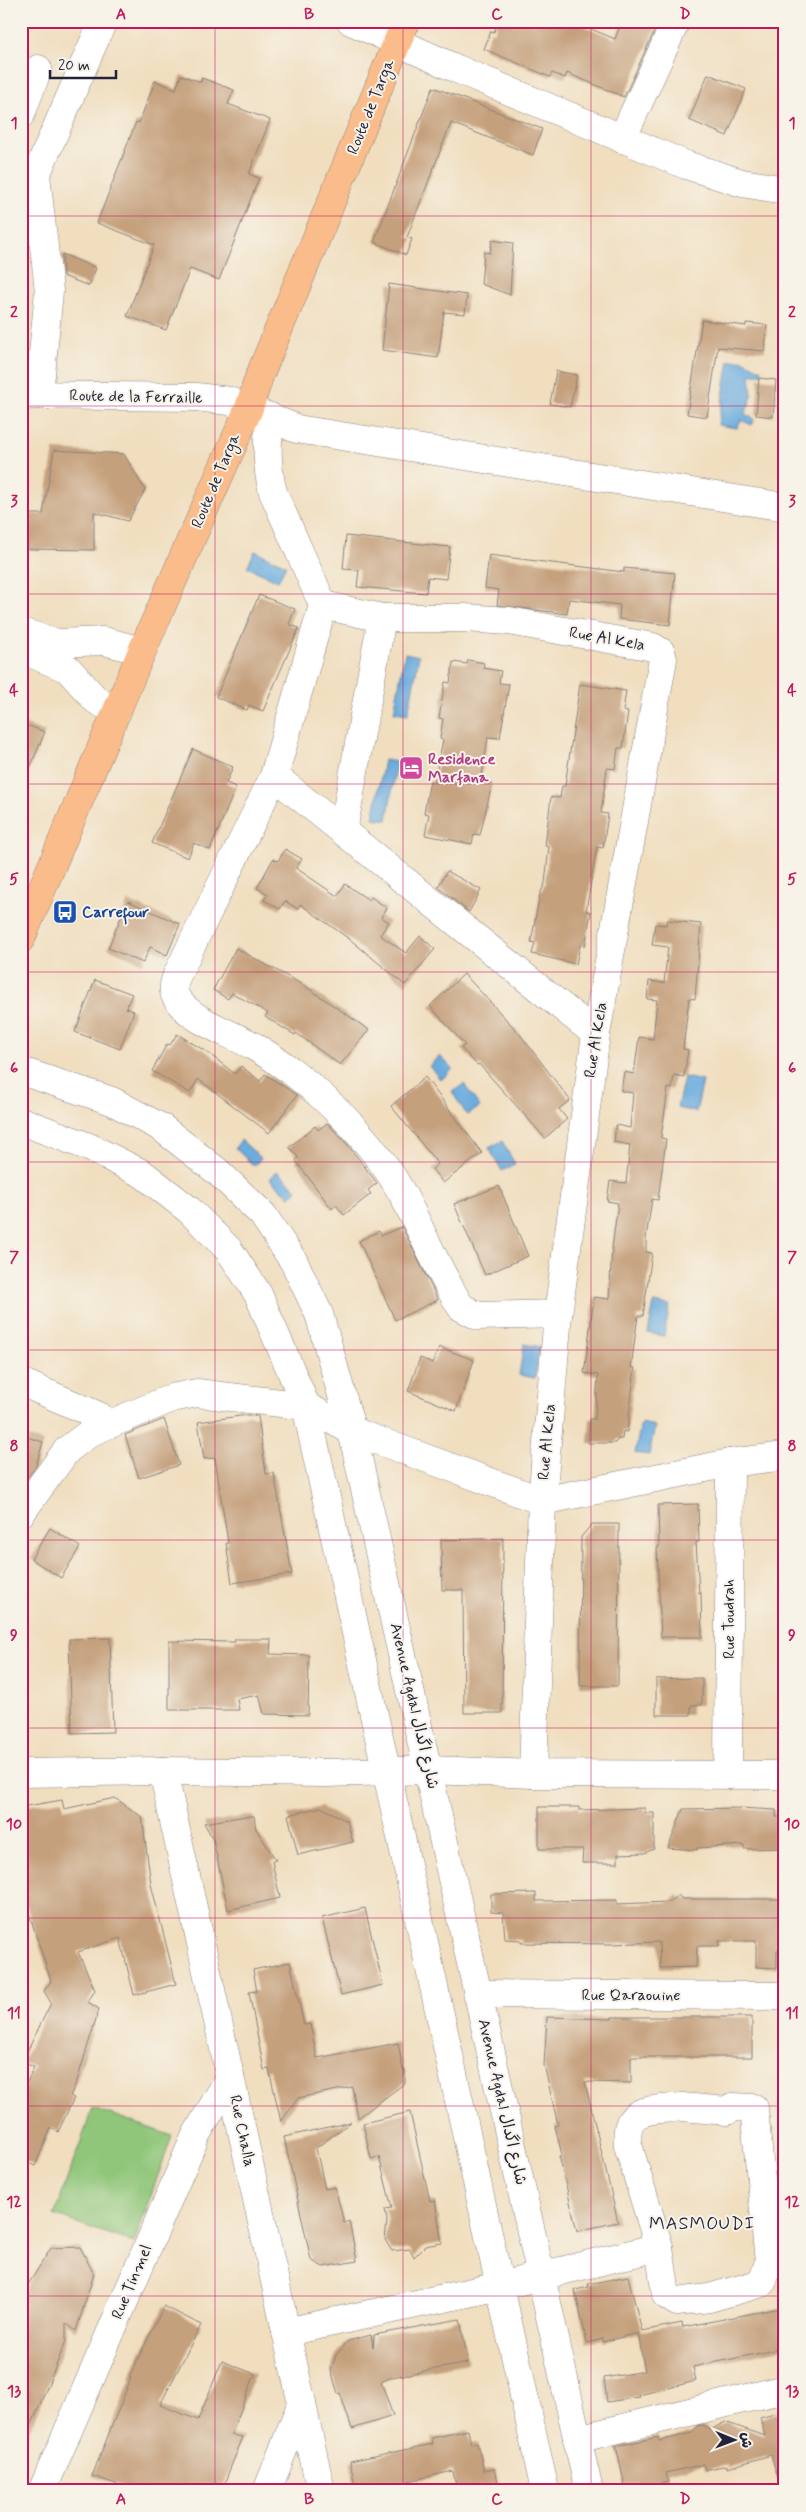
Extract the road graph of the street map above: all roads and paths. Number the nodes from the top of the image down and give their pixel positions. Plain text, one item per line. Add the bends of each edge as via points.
1 (103, 21) edge
2 (352, 21) edge
3 (676, 21) edge
4 (401, 32) edge
5 (38, 70) dead end
6 (21, 114) edge
7 (622, 139) junction
8 (785, 190) edge
9 (30, 395) edge
10 (260, 412) junction
11 (785, 507) edge
12 (323, 605) junction
13 (382, 618) junction
14 (21, 632) edge
15 (21, 649) edge
16 (142, 651) junction
17 (54, 652) junction
18 (117, 712) junction
19 (274, 776) junction
20 (344, 831) junction
21 (21, 938) edge
22 (596, 1034) junction
23 (21, 1071) edge
24 (21, 1121) edge
25 (558, 1314) junction
26 (21, 1382) edge
27 (306, 1406) junction
28 (99, 1416) dead end
29 (352, 1431) junction
30 (785, 1456) edge
31 (730, 1463) junction
32 (542, 1501) junction
33 (21, 1513) edge
34 (428, 1770) junction
35 (163, 1771) junction
36 (21, 1772) edge
37 (386, 1772) junction
38 (532, 1774) junction
39 (728, 1775) junction
40 (785, 1775) edge
41 (478, 1994) junction
42 (785, 1996) edge
43 (230, 2077) junction
44 (659, 2247) junction
45 (541, 2275) junction
46 (500, 2286) junction
47 (286, 2332) junction
48 (785, 2388) edge
49 (302, 2402) junction
50 (577, 2439) junction
51 (42, 2491) edge
52 (267, 2491) edge
53 (321, 2491) edge
54 (545, 2491) edge
55 (589, 2491) edge

1 - 9 street via 36,175 49,291
2 - 4 street
3 - 7 street
4 - 7 street
4 - 10 main road, Route de Targa via 259,377
5 - 6 street
7 - 8 street via 715,176
9 - 10 street, Route de la Ferraille via 196,397 230,401
10 - 11 street, Route de la Ferraille via 297,429
10 - 12 street via 273,492
10 - 16 main road, Route de Targa
12 - 13 street, Rue Al Kela
12 - 19 street
13 - 20 street
13 - 22 street, Rue Al Kela via 509,621 652,647 661,652 663,659
14 - 17 street
15 - 17 street
16 - 17 street via 104,641
16 - 18 main road, Route de Targa
17 - 18 street via 96,700
18 - 21 main road, Route de Targa
19 - 20 street
19 - 25 street via 177,975 174,995 183,1008 257,1048 290,1071 362,1138 401,1192 461,1307 478,1316
20 - 22 street
22 - 25 street, Rue Al Kela
23 - 29 street, Avenue Agdal شارع اگدال via 112,1101 162,1128 218,1172 264,1215 294,1262 319,1314
24 - 27 street via 89,1147 143,1174 189,1210 229,1250 258,1294
25 - 32 street, Rue Al Kela
26 - 28 street
27 - 29 street
27 - 33 street via 204,1393 172,1398 101,1427 67,1450
27 - 37 street
29 - 32 street
29 - 34 street, Avenue Agdal شارع اگدال
30 - 31 street
31 - 32 street
31 - 39 street, Rue Toudrah
32 - 38 street, Rue Al Kela
34 - 37 street
34 - 38 street
34 - 41 street, Avenue Agdal شارع اگدال
35 - 36 street
35 - 37 street
35 - 43 street, Rue Challa
37 - 46 street
38 - 39 street
39 - 40 street
41 - 42 street, Rue Qaraouine
41 - 45 street, Avenue Agdal شارع اگدال
43 - 47 street, Rue Challa
43 - 51 street, Rue Tinmel via 196,2134
44 - 44 street via 662,2282 671,2301 709,2298 762,2283 769,2262 754,2108 732,2107 727,2111 682,2107 640,2112 628,2123 628,2145
44 - 45 street
45 - 46 street
45 - 50 street, Avenue Agdal شارع اگدال
46 - 47 street
46 - 54 street
47 - 49 street, Rue Challa
48 - 50 street
49 - 52 street
49 - 53 street, Rue Challa
50 - 55 street, Avenue Agdal شارع اگدال

